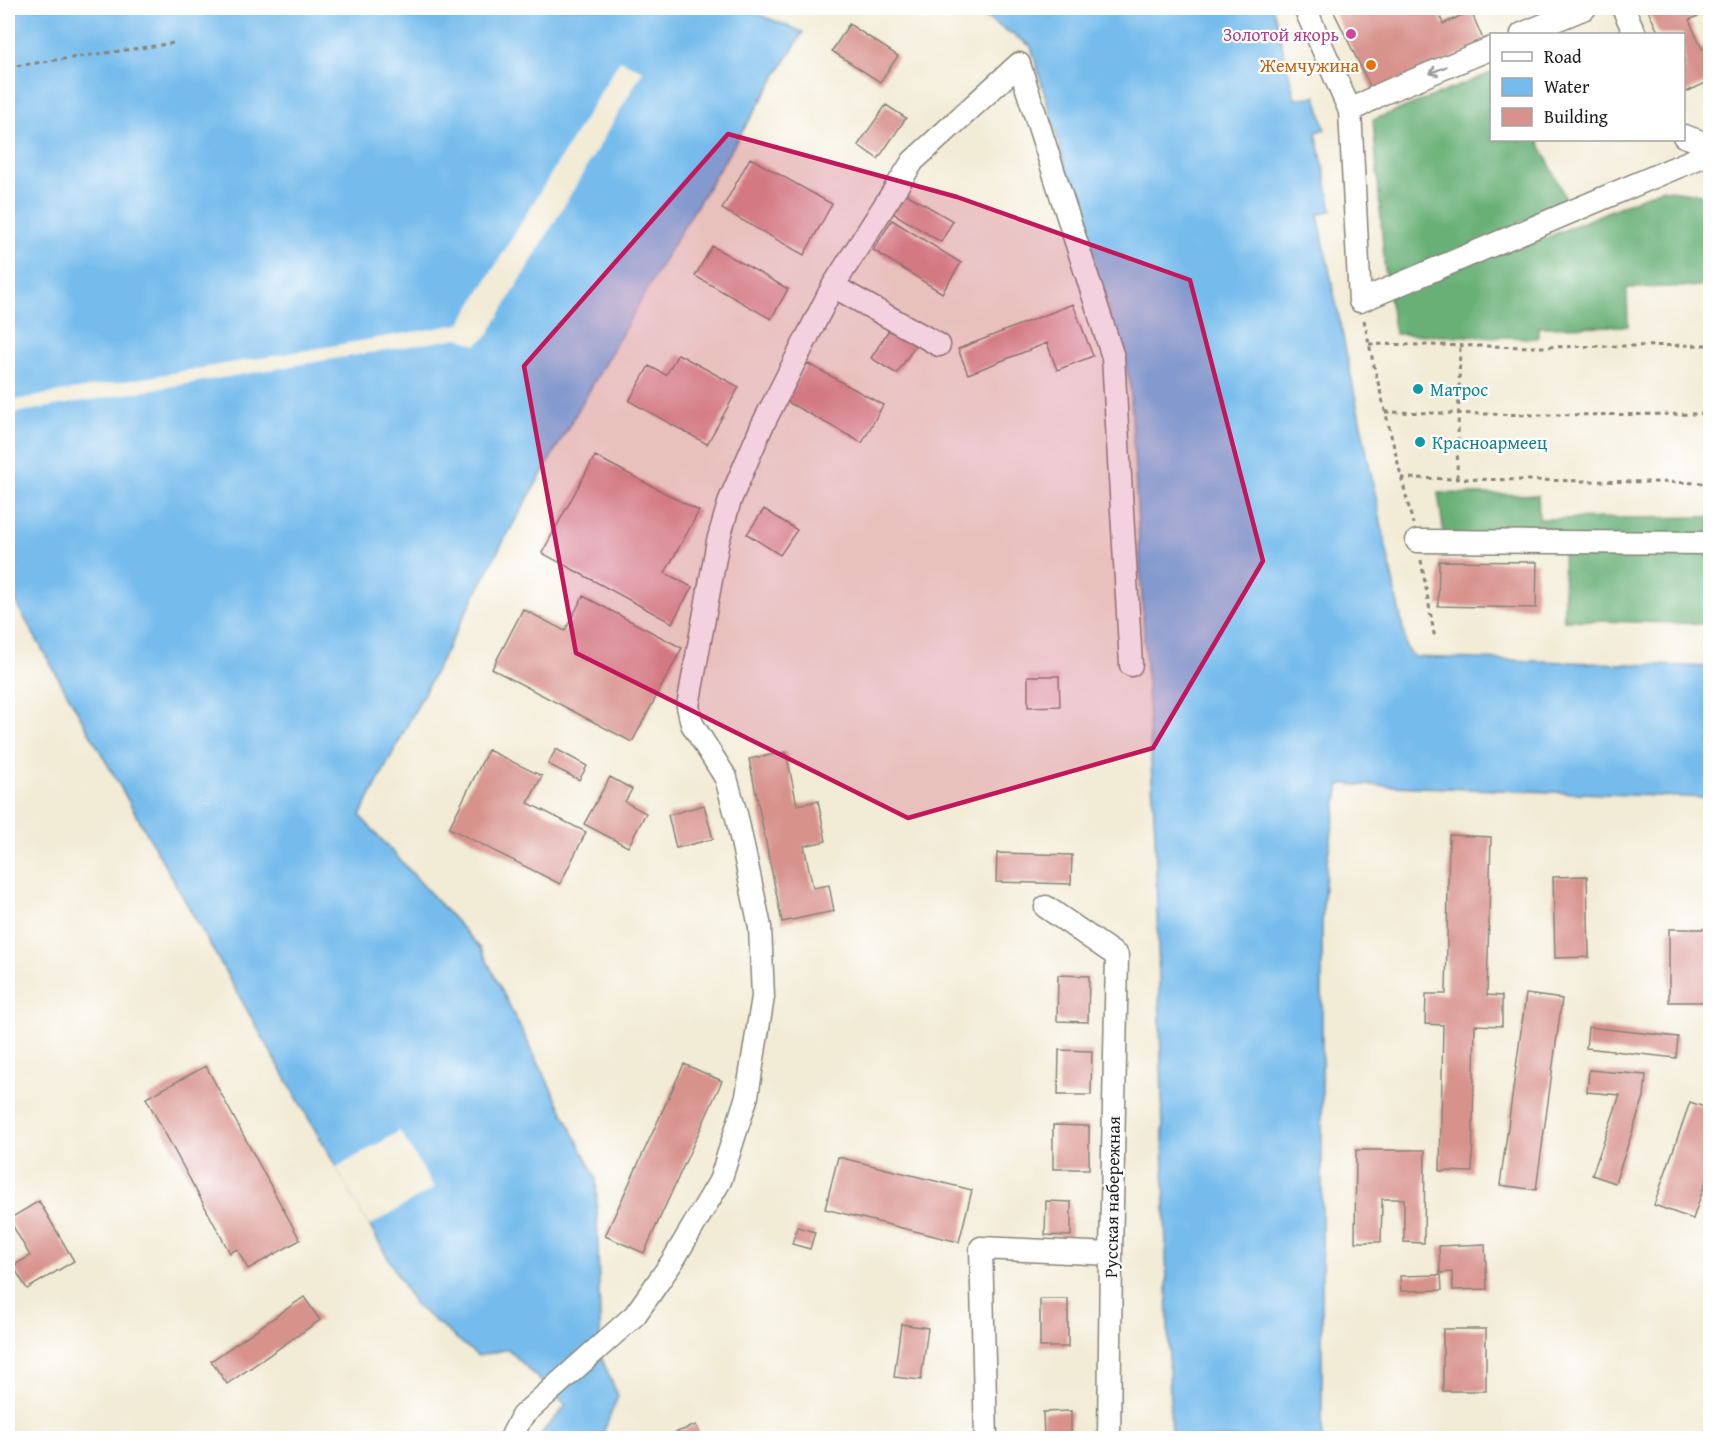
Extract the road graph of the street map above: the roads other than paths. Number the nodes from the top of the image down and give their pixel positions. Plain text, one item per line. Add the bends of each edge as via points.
1 (1305, 8) edge
2 (1586, 8) edge
3 (1623, 8) edge
4 (1524, 33) edge
5 (1635, 33) edge
6 (1490, 48) edge
7 (1350, 111) junction
8 (1685, 137) edge
9 (1710, 146) edge
10 (1710, 153) edge
11 (833, 286) junction
12 (939, 345) dead end
13 (1418, 541) road end
14 (1710, 543) edge
15 (1131, 666) dead end
16 (1046, 907) dead end
17 (1111, 1254) junction
18 (511, 1438) edge
19 (986, 1438) edge
20 (1109, 1438) edge

1 - 7 street
2 - 4 street
3 - 5 street
6 -> 7 street
7 - 10 street via 1360,301
8 - 9 street
11 - 12 street
11 - 15 street via 913,161 1019,64 1113,357
11 - 18 street via 762,426 730,500 718,541 688,706 692,724 726,778 760,927 763,997 747,1096 720,1181 660,1279 634,1315 522,1416
13 - 14 street
16 - 17 street, Русская набережная via 1117,956
17 - 19 street via 981,1248
17 - 20 street, Русская набережная

